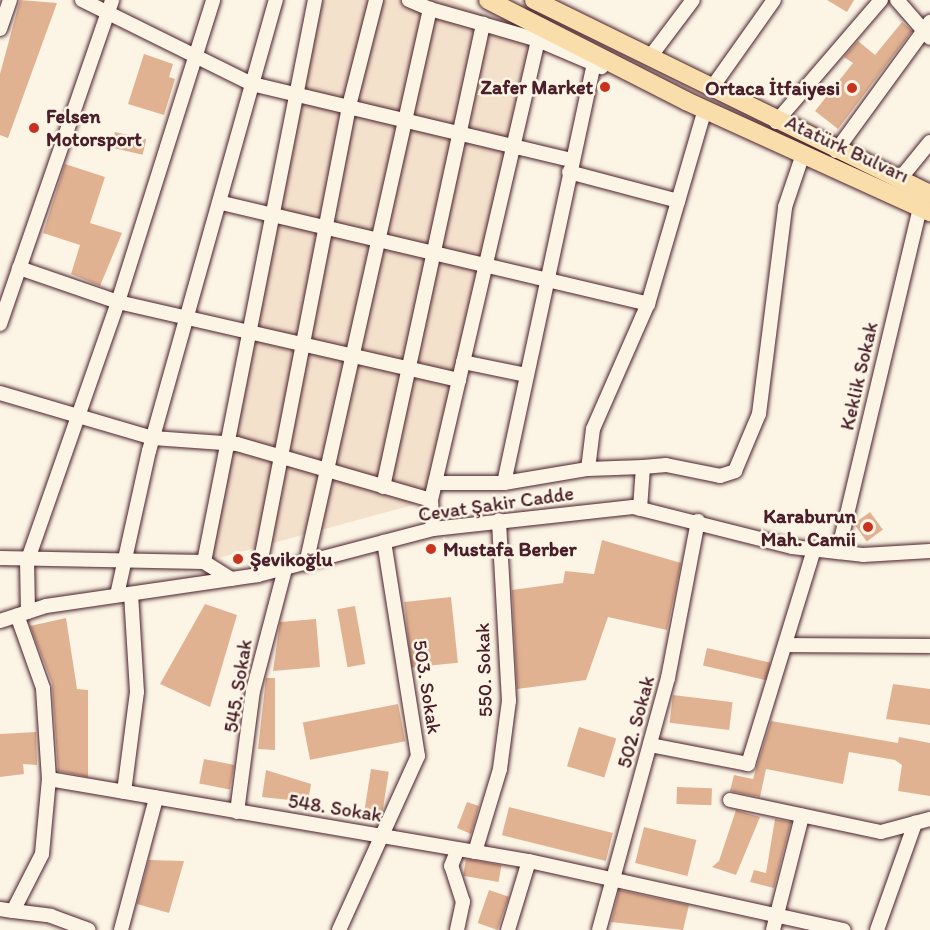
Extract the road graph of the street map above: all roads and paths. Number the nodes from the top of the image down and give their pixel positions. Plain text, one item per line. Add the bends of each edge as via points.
1 (10, 0) edge
2 (82, 0) edge
3 (213, 0) edge
4 (276, 0) edge
5 (315, 0) edge
6 (376, 0) edge
7 (409, 0) edge
8 (488, 0) edge
9 (534, 0) edge
10 (693, 0) edge
11 (774, 0) edge
12 (881, 0) edge
13 (897, 0) edge
14 (110, 6) edge
15 (430, 9) junction
16 (483, 24) junction
17 (0, 29) edge
18 (927, 30) edge
19 (538, 40) junction
20 (196, 54) junction
21 (650, 57) junction
22 (595, 59) junction
23 (252, 84) junction
24 (711, 88) junction
25 (297, 97) junction
26 (348, 110) junction
27 (703, 114) junction
28 (405, 122) junction
29 (776, 122) junction
30 (459, 135) junction
31 (930, 142) edge
32 (513, 147) junction
33 (837, 151) junction
34 (803, 154) junction
35 (570, 166) junction
36 (899, 180) junction
37 (678, 201) junction
38 (222, 203) junction
39 (927, 205) edge
40 (273, 216) junction
41 (324, 228) junction
42 (378, 241) junction
43 (434, 254) junction
44 (485, 266) junction
45 (19, 268) junction
46 (547, 276) junction
47 (118, 302) junction
48 (648, 304) junction
49 (187, 320) junction
50 (0, 324) edge
51 (250, 332) junction
52 (301, 344) junction
53 (353, 356) junction
54 (463, 362) junction
55 (409, 368) junction
56 (526, 375) junction
57 (459, 380) junction
58 (0, 393) edge
59 (75, 419) junction
60 (153, 438) junction
61 (227, 447) junction
62 (280, 456) junction
63 (643, 467) junction
64 (588, 469) junction
65 (327, 470) junction
66 (435, 483) junction
67 (504, 483) junction
68 (383, 487) junction
69 (431, 500) junction
70 (640, 509) junction
71 (499, 520) junction
72 (698, 520) junction
73 (434, 529) junction
74 (384, 543) junction
75 (814, 549) junction
76 (930, 551) edge
77 (838, 552) junction
78 (0, 558) edge
79 (27, 562) junction
80 (204, 562) junction
81 (121, 564) junction
82 (306, 564) junction
83 (285, 569) junction
84 (258, 575) junction
85 (231, 579) junction
86 (124, 595) junction
87 (22, 614) junction
88 (0, 621) edge
89 (785, 645) junction
90 (930, 646) edge
91 (650, 745) junction
92 (50, 779) junction
93 (124, 792) junction
94 (156, 798) junction
95 (730, 800) dead end
96 (237, 812) junction
97 (802, 816) junction
98 (930, 819) edge
99 (915, 823) junction
100 (381, 836) junction
101 (458, 849) junction
102 (475, 852) junction
103 (529, 861) junction
104 (613, 878) junction
105 (6, 910) edge
106 (778, 915) junction
107 (89, 930) edge
108 (121, 930) edge
109 (339, 930) edge
110 (457, 930) edge
111 (508, 930) edge
112 (599, 930) edge
113 (773, 930) edge
114 (844, 930) edge
115 (877, 930) edge

1 - 17 street
2 - 14 street
3 - 20 street
4 - 23 street
5 - 25 street
6 - 26 street
7 - 15 street
8 - 22 main road, Atatürk Bulvarı
9 - 21 main road, Atatürk Bulvarı
10 - 21 street
11 - 24 street
12 - 29 street
13 - 18 street
14 - 20 street
14 - 45 street
15 - 16 street
15 - 28 street
16 - 19 street
16 - 30 street
18 - 33 street
19 - 22 street
19 - 32 street
20 - 23 street
20 - 47 street
21 - 24 main road, Atatürk Bulvarı
22 - 27 main road, Atatürk Bulvarı
22 - 35 street
23 - 25 street
23 - 38 street
24 - 29 main road, Atatürk Bulvarı
25 - 26 street
25 - 40 street
26 - 28 street
26 - 41 street
27 - 34 main road, Atatürk Bulvarı
27 - 37 street
28 - 30 street
28 - 42 street
29 - 33 main road, Atatürk Bulvarı
30 - 32 street
30 - 43 street
31 - 36 street
32 - 35 street
32 - 44 street
33 - 36 main road, Atatürk Bulvarı
34 - 39 main road, Atatürk Bulvarı
34 - 63 street via 785,207 759,414 735,471 720,476 666,465
35 - 37 street
35 - 46 street
36 - 39 main road, Atatürk Bulvarı
37 - 48 street
38 - 40 street
38 - 49 street
39 - 77 street, Keklik Sokak
40 - 41 street
40 - 51 street
41 - 42 street
41 - 52 street
42 - 43 street
42 - 53 street
43 - 44 street
43 - 55 street
44 - 46 street
44 - 54 street
45 - 47 street
45 - 50 street
46 - 48 street
46 - 56 street
47 - 49 street
47 - 59 street
48 - 64 street via 593,429
49 - 51 street
49 - 60 street
51 - 52 street
51 - 61 street
52 - 53 street
52 - 62 street
53 - 55 street
53 - 65 street
54 - 56 street
54 - 57 street
55 - 57 street
55 - 68 street
56 - 67 street
57 - 66 street
58 - 59 street
59 - 60 street
59 - 79 street
60 - 61 street
60 - 81 street
61 - 62 street via 237,444
61 - 80 street
62 - 65 street
62 - 84 street
63 - 64 street
63 - 70 street
64 - 67 street
65 - 68 street
65 - 82 street
66 - 67 street
66 - 69 street
68 - 69 street
69 - 73 street
70 - 71 street, Cevat Şakir Cadde
70 - 72 street, Cevat Şakir Cadde
71 - 73 street, Cevat Şakir Cadde
71 - 102 street, 550. Sokak via 509,701 500,769
72 - 75 street, Cevat Şakir Cadde
72 - 91 street, 502. Sokak
73 - 74 street, Cevat Şakir Cadde
74 - 82 street, Cevat Şakir Cadde
74 - 100 street, 503. Sokak via 418,756
75 - 77 street, Cevat Şakir Cadde
75 - 89 street
76 - 77 street, Cevat Şakir Cadde
78 - 79 street
79 - 81 street
79 - 87 street
80 - 81 street
80 - 85 street
81 - 86 street
82 - 83 street, Cevat Şakir Cadde
83 - 84 street, Cevat Şakir Cadde
83 - 96 street, 545. Sokak via 253,691
84 - 85 street, Cevat Şakir Cadde
85 - 86 street, Cevat Şakir Cadde
86 - 87 street, Cevat Şakir Cadde
86 - 93 street via 137,692
87 - 88 street, Cevat Şakir Cadde
87 - 92 street via 43,688
89 - 90 street
89 - 91 street via 748,764
91 - 104 street, 502. Sokak
92 - 93 street, 548. Sokak
92 - 105 street via 42,854
93 - 94 street, 548. Sokak
94 - 96 street, 548. Sokak
94 - 108 street
95 - 97 street
96 - 100 street, 548. Sokak
97 - 99 street via 881,832
97 - 106 street
98 - 99 street
99 - 115 street
100 - 101 street, 548. Sokak
100 - 109 street, 503. Sokak
101 - 102 street, 548. Sokak
101 - 110 street via 451,866 463,902
102 - 103 street, 548. Sokak
103 - 104 street, 548. Sokak
103 - 111 street
104 - 106 street, 548. Sokak
104 - 112 street, 502. Sokak
105 - 107 street via 51,916
106 - 113 street
106 - 114 street, 548. Sokak

